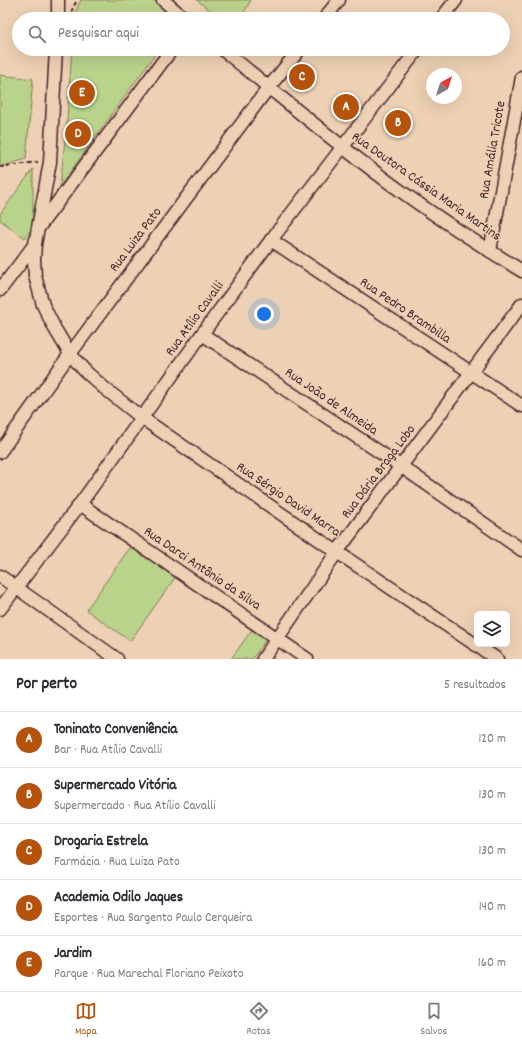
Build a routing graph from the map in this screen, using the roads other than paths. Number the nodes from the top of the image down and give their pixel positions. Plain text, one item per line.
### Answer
1 (58, 0) edge
2 (66, 0) edge
3 (163, 0) edge
4 (339, 0) edge
5 (456, 0) edge
6 (58, 12) edge
7 (60, 12) edge
8 (177, 12) edge
9 (330, 12) edge
10 (447, 12) edge
11 (56, 56) edge
12 (167, 56) edge
13 (231, 56) edge
14 (294, 56) edge
15 (413, 56) edge
16 (522, 77) edge
17 (269, 87) junction
18 (343, 147) junction
19 (37, 229) junction
20 (271, 240) junction
21 (35, 244) junction
22 (490, 251) junction
23 (522, 271) edge
24 (0, 290) edge
25 (522, 304) edge
26 (202, 334) junction
27 (70, 354) junction
28 (472, 373) junction
29 (522, 406) edge
30 (142, 418) junction
31 (0, 452) edge
32 (402, 467) junction
33 (80, 504) junction
34 (522, 550) edge
35 (337, 552) junction
36 (0, 576) edge
37 (16, 588) junction
38 (0, 610) edge
39 (278, 639) junction
40 (117, 659) edge
41 (263, 659) edge
42 (307, 659) edge
43 (497, 659) edge

1 - 6 street
2 - 7 street
3 - 8 street
4 - 9 street
5 - 10 street
11 - 19 street, Rua Sérgio David Marra
12 - 19 street
13 - 17 street, Rua Doutora Cássia Maria Martins
14 - 17 street, Rua Luiza Pato
15 - 18 street, Rua Atílio Cavalli
16 - 22 street, Rua Amália Tricote
17 - 18 street, Rua Doutora Cássia Maria Martins
17 - 27 street, Rua Luiza Pato
18 - 20 street, Rua Atílio Cavalli
18 - 22 street, Rua Doutora Cássia Maria Martins
19 - 21 street, Rua Sérgio David Marra
20 - 26 street, Rua Atílio Cavalli
20 - 28 street, Rua Pedro Brambilla
21 - 24 street
21 - 27 street, Rua Sérgio David Marra
22 - 23 street, Rua Doutora Cássia Maria Martins
25 - 28 street, Rua Dária Braga Lobo
26 - 30 street, Rua Atílio Cavalli
26 - 32 street, Rua João de Almeida
27 - 30 street, Rua Sérgio David Marra
27 - 31 street, Rua Luiza Pato
28 - 29 street, Rua Pedro Brambilla
28 - 32 street, Rua Dária Braga Lobo
30 - 33 street, Rua Atílio Cavalli
30 - 35 street, Rua Sérgio David Marra
32 - 34 street, Rua João de Almeida
32 - 35 street, Rua Dária Braga Lobo
33 - 37 street, Rua Atílio Cavalli
33 - 39 street, Rua Darci Antônio da Silva
35 - 39 street, Rua Dária Braga Lobo
35 - 43 street, Rua Sérgio David Marra
36 - 37 street
37 - 38 street, Rua Atílio Cavalli
37 - 40 street
39 - 41 street, Rua Dária Braga Lobo
39 - 42 street, Rua Darci Antônio da Silva

